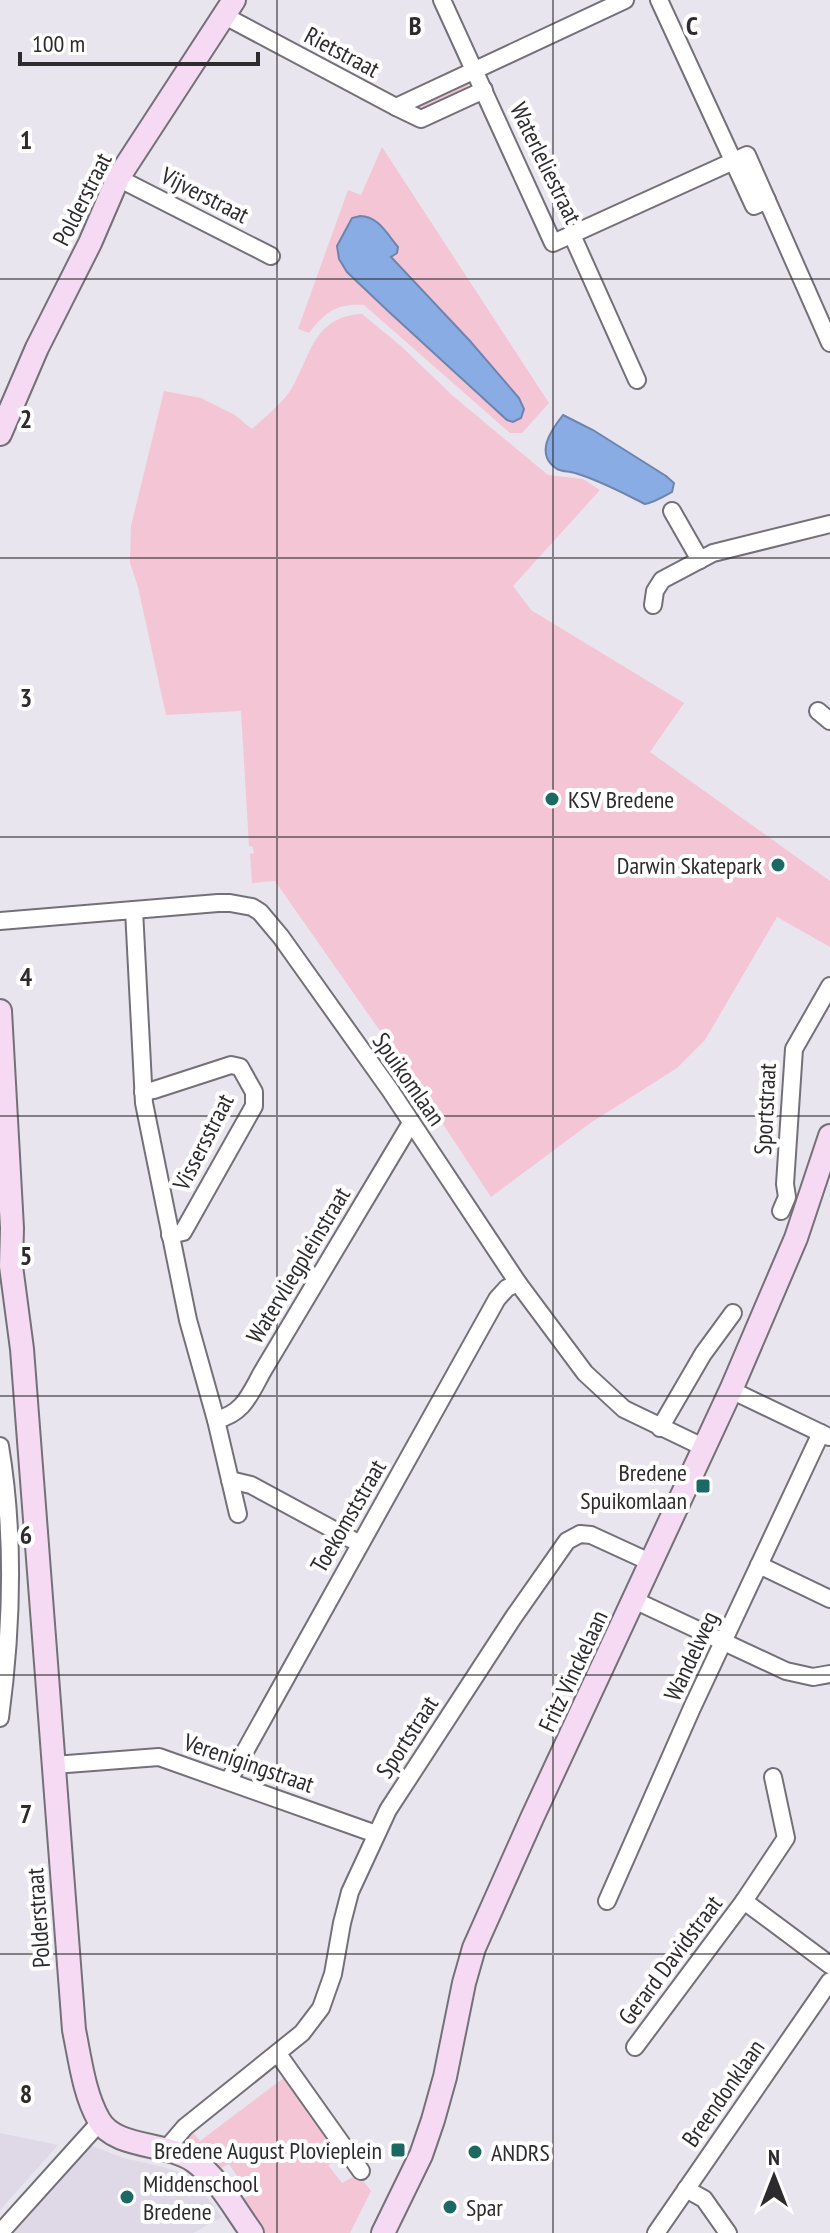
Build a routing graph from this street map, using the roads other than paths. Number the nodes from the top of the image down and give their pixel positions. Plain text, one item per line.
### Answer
1 (442, 0) edge
2 (625, 0) edge
3 (659, 0) edge
4 (228, 8) edge
5 (475, 69) junction
6 (484, 90) junction
7 (396, 107) junction
8 (733, 160) junction
9 (118, 178) junction
10 (572, 235) junction
11 (271, 256) dead end
12 (830, 343) edge
13 (637, 380) dead end
14 (0, 434) edge
15 (672, 511) dead end
16 (830, 524) edge
17 (700, 560) junction
18 (653, 605) dead end
19 (134, 910) junction
20 (0, 921) edge
21 (830, 986) edge
22 (0, 1011) edge
23 (143, 1092) junction
24 (411, 1123) junction
25 (830, 1136) edge
26 (808, 1205) junction
27 (170, 1235) junction
28 (518, 1283) junction
29 (733, 1313) dead end
30 (731, 1390) junction
31 (216, 1420) junction
32 (660, 1428) junction
33 (826, 1435) edge
34 (0, 1446) edge
35 (705, 1448) junction
36 (230, 1480) junction
37 (238, 1514) dead end
38 (360, 1544) junction
39 (652, 1563) junction
40 (759, 1565) junction
41 (830, 1599) edge
42 (634, 1600) junction
43 (724, 1642) junction
44 (830, 1674) edge
45 (0, 1718) edge
46 (54, 1765) junction
47 (773, 1777) dead end
48 (229, 1780) junction
49 (376, 1834) junction
50 (607, 1901) dead end
51 (744, 1901) junction
52 (830, 1965) edge
53 (830, 1981) edge
54 (635, 2047) dead end
55 (278, 2054) junction
56 (100, 2122) junction
57 (167, 2148) junction
58 (361, 2171) dead end
59 (686, 2189) junction
60 (0, 2233) edge
61 (252, 2233) edge
62 (383, 2233) edge
63 (656, 2233) edge
64 (728, 2233) edge

1 - 5 street
2 - 5 street, Rietstraat
3 - 8 street
4 - 7 street, Rietstraat
4 - 9 street, Polderstraat
5 - 6 street
5 - 7 street, Rietstraat
6 - 7 street, Rietstraat
6 - 10 street, Waterleliestraat
8 - 10 street, Waterleliestraat
8 - 12 street
9 - 11 street, Vijverstraat
9 - 14 street, Polderstraat
10 - 13 street, Waterleliestraat
15 - 17 street
16 - 17 street
17 - 18 street
19 - 20 street, Spuikomlaan
19 - 23 street, Vissersstraat
19 - 24 street, Spuikomlaan
21 - 26 street, Sportstraat
22 - 46 street, Polderstraat
23 - 27 street, Vissersstraat
23 - 27 street, Vissersstraat
24 - 28 street, Spuikomlaan
24 - 31 street, Watervliegpleinstraat
25 - 26 street, Fritz Vinckelaan
26 - 30 street, Fritz Vinckelaan
27 - 31 street, Vissersstraat
28 - 32 street, Spuikomlaan
28 - 38 street, Toekomststraat
29 - 32 street
30 - 33 street
30 - 35 street, Fritz Vinckelaan
31 - 36 street, Vissersstraat
32 - 35 street, Spuikomlaan
33 - 40 street, Wandelweg
34 - 45 street
35 - 39 street, Fritz Vinckelaan
36 - 37 street, Vissersstraat
36 - 38 street
38 - 48 street, Toekomststraat
39 - 42 street, Fritz Vinckelaan
39 - 49 street, Sportstraat
40 - 41 street
40 - 43 street, Wandelweg
42 - 43 street
42 - 62 street, Fritz Vinckelaan
43 - 44 street
43 - 50 street, Wandelweg
46 - 48 street, Verenigingstraat
46 - 56 street, Polderstraat
47 - 51 street, Gerard Davidstraat
48 - 49 street, Verenigingstraat
49 - 55 street, Sportstraat
51 - 52 street, Gerard Davidstraat
51 - 54 street, Gerard Davidstraat
53 - 59 street, Breendonklaan
55 - 57 street, Sportstraat
55 - 58 street
56 - 57 street
56 - 60 street
57 - 61 street
59 - 63 street, Breendonklaan
59 - 64 street

